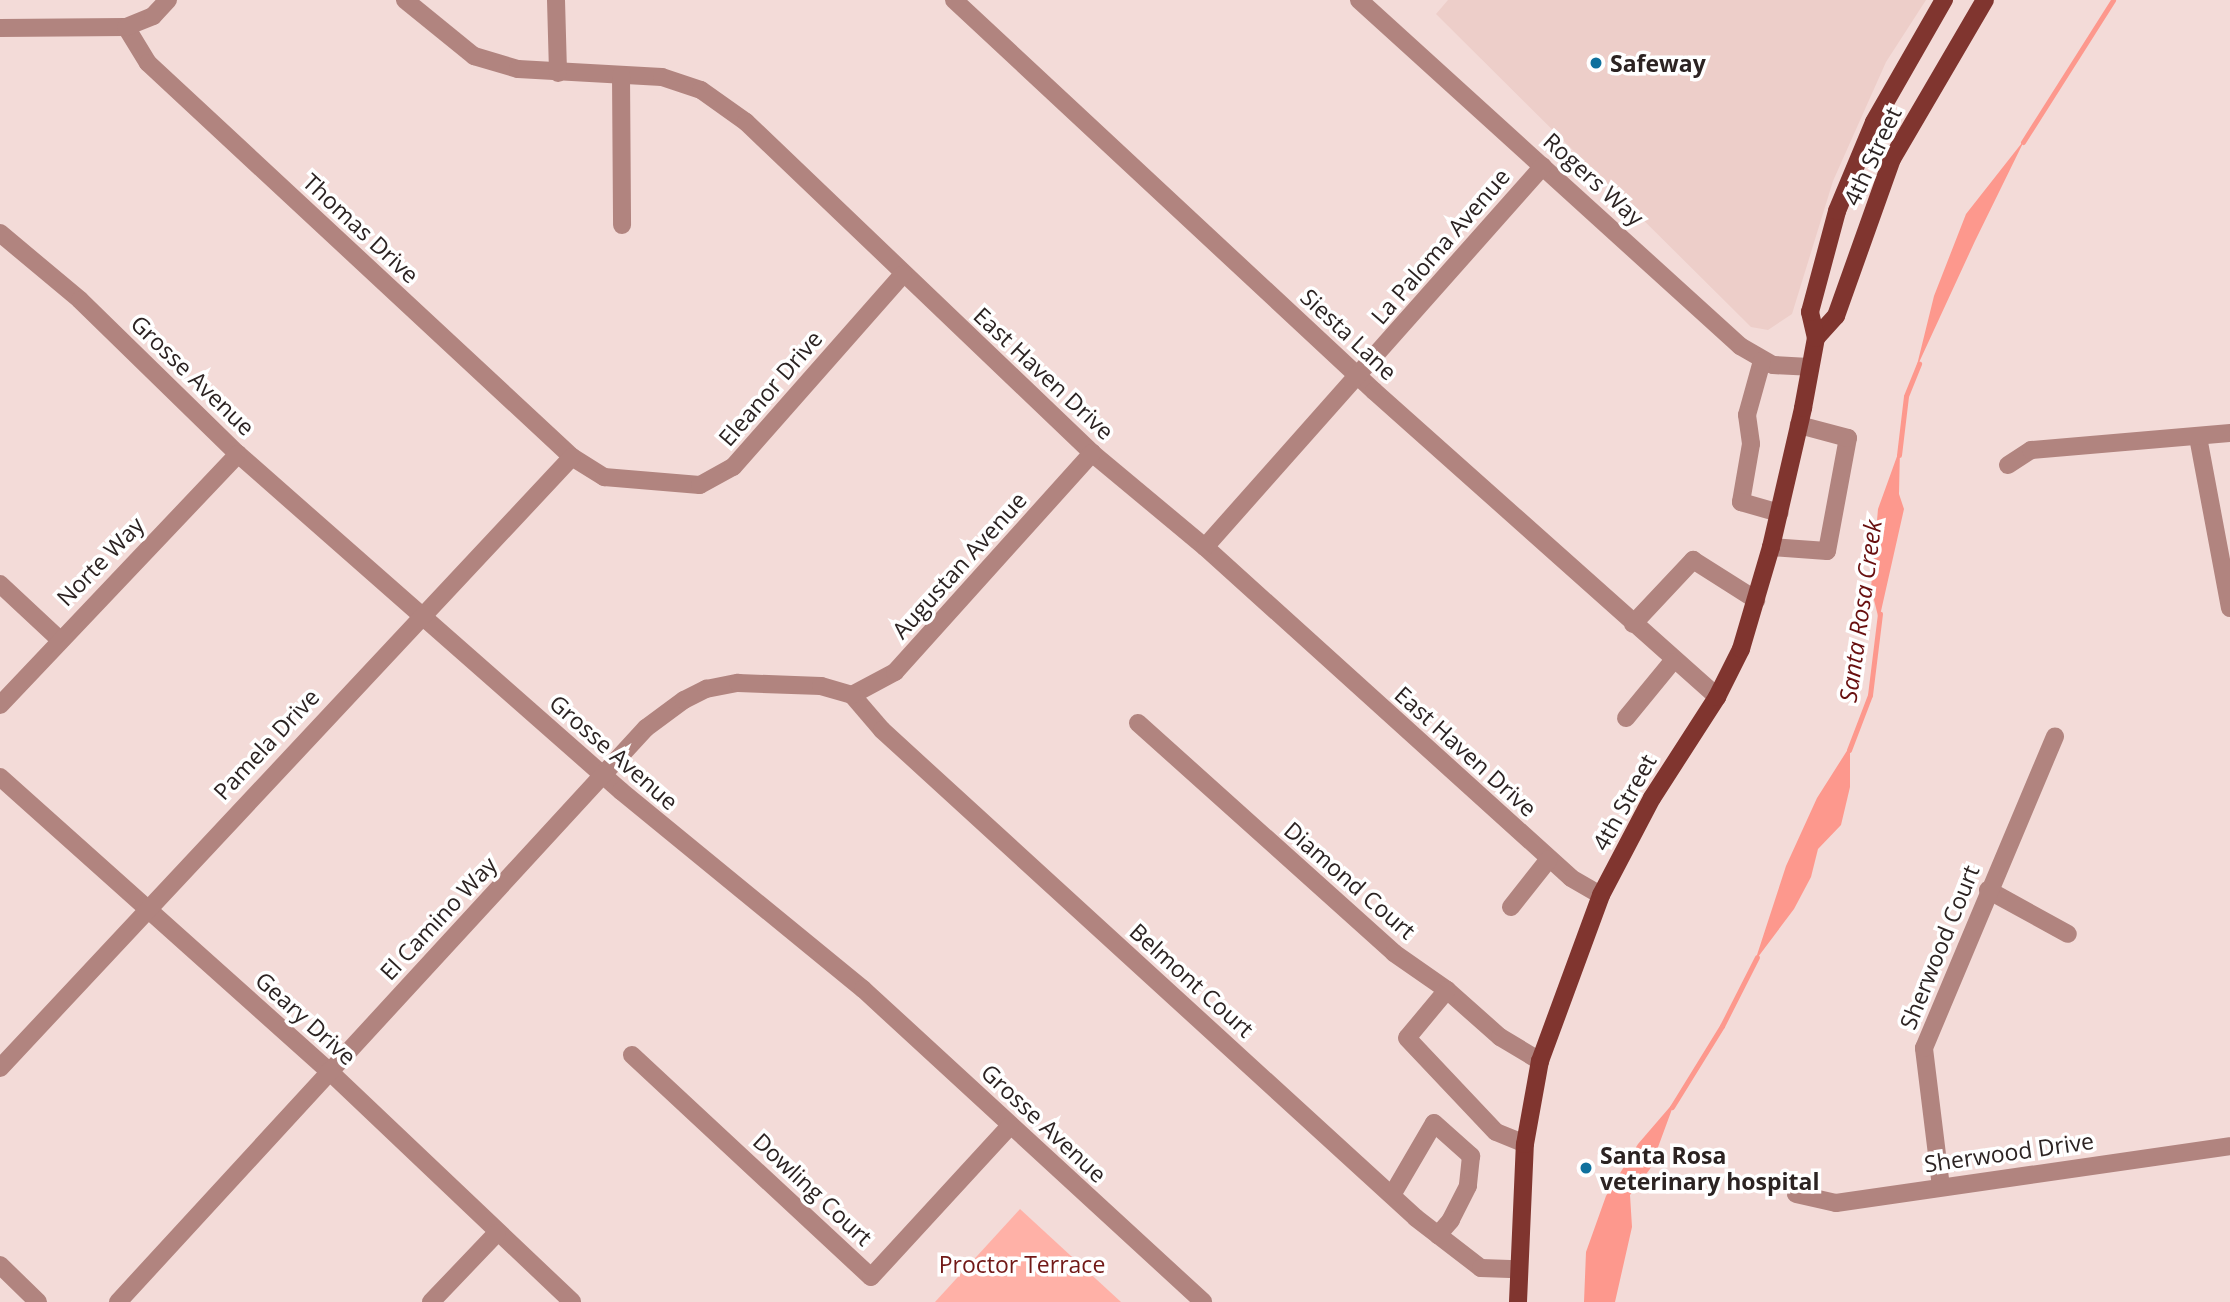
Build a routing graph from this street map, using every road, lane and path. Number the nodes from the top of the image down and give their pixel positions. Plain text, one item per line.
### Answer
1 (168, 0) edge
2 (405, 0) edge
3 (556, 0) edge
4 (954, 0) edge
5 (1359, 0) edge
6 (1944, 0) edge
7 (1985, 0) edge
8 (126, 27) junction
9 (0, 28) edge
10 (558, 73) junction
11 (621, 75) junction
12 (1543, 166) junction
13 (622, 225) dead end
14 (0, 233) edge
15 (903, 274) junction
16 (1816, 338) junction
17 (1762, 361) junction
18 (1809, 367) junction
19 (1358, 376) junction
20 (1799, 425) junction
21 (2230, 433) edge
22 (2198, 437) junction
23 (1091, 453) junction
24 (238, 454) junction
25 (572, 457) junction
26 (2008, 465) dead end
27 (1779, 513) junction
28 (1205, 547) junction
29 (1771, 547) junction
30 (0, 584) edge
31 (1756, 600) junction
32 (2230, 608) edge
33 (421, 615) junction
34 (1633, 624) junction
35 (59, 639) junction
36 (1672, 662) junction
37 (852, 695) junction
38 (1717, 697) junction
39 (0, 705) edge
40 (1626, 718) dead end
41 (1138, 723) dead end
42 (2055, 736) dead end
43 (603, 775) junction
44 (0, 777) edge
45 (1549, 859) junction
46 (1988, 890) junction
47 (1601, 895) junction
48 (147, 907) junction
49 (1511, 907) dead end
50 (2068, 934) dead end
51 (1447, 990) junction
52 (632, 1055) dead end
53 (1540, 1061) junction
54 (0, 1068) edge
55 (329, 1071) junction
56 (1010, 1126) junction
57 (1525, 1144) junction
58 (2230, 1146) edge
59 (1941, 1187) junction
60 (1796, 1194) dead end
61 (1392, 1195) junction
62 (497, 1233) junction
63 (1438, 1235) junction
64 (0, 1265) edge
65 (1517, 1269) junction
66 (38, 1302) edge
67 (118, 1302) edge
68 (431, 1302) edge
69 (572, 1302) edge
70 (1203, 1302) edge
71 (1518, 1302) edge

1 - 8 street
2 - 10 street, East Haven Drive
3 - 10 street
4 - 19 street, Siesta Lane
5 - 12 street, Rogers Way
6 - 16 main road, 4th Street
7 - 16 main road, 4th Street
8 - 9 street
8 - 25 street, Thomas Drive
10 - 11 street, East Haven Drive
11 - 13 street
11 - 15 street, East Haven Drive
12 - 17 street, Rogers Way
12 - 19 street, La Paloma Avenue
14 - 24 street, Grosse Avenue
15 - 23 street, East Haven Drive
15 - 25 street, Eleanor Drive
16 - 18 main road, 4th Street
17 - 18 street
17 - 27 street
18 - 20 main road, 4th Street
19 - 28 street, La Paloma Avenue
19 - 34 street, Siesta Lane
20 - 27 main road, 4th Street
20 - 29 street
21 - 22 street
22 - 26 street
22 - 32 street
23 - 28 street, East Haven Drive
23 - 37 street, Augustan Avenue
24 - 33 street, Grosse Avenue
24 - 35 street, Norte Way
25 - 33 street, Pamela Drive
27 - 29 main road, 4th Street
28 - 45 street, East Haven Drive
29 - 31 main road, 4th Street
30 - 35 street
31 - 34 street
31 - 38 main road, 4th Street
33 - 43 street, Grosse Avenue
33 - 48 street, Pamela Drive
34 - 36 street, Siesta Lane
35 - 39 street, Norte Way
36 - 38 street, Siesta Lane
36 - 40 street
37 - 43 street, El Camino Way
37 - 61 street, Belmont Court
38 - 47 main road, 4th Street
41 - 51 street, Diamond Court
42 - 46 street, Sherwood Court
43 - 55 street, El Camino Way
43 - 56 street, Grosse Avenue
44 - 48 street, Geary Drive
45 - 47 street, East Haven Drive
45 - 49 street
46 - 50 street
46 - 59 street, Sherwood Court
47 - 53 main road, 4th Street
48 - 54 street, Pamela Drive
48 - 55 street, Geary Drive
51 - 53 street, Diamond Court
51 - 57 street
52 - 56 street, Dowling Court
53 - 57 main road, 4th Street
55 - 62 street, Geary Drive
55 - 67 street, El Camino Way
56 - 70 street, Grosse Avenue
57 - 65 main road, 4th Street
58 - 59 street, Sherwood Drive
59 - 60 street, Sherwood Drive
61 - 63 street, Belmont Court
61 - 63 street
62 - 68 street
62 - 69 street, Geary Drive
63 - 65 street, Belmont Court
64 - 66 street
65 - 71 main road, 4th Street

